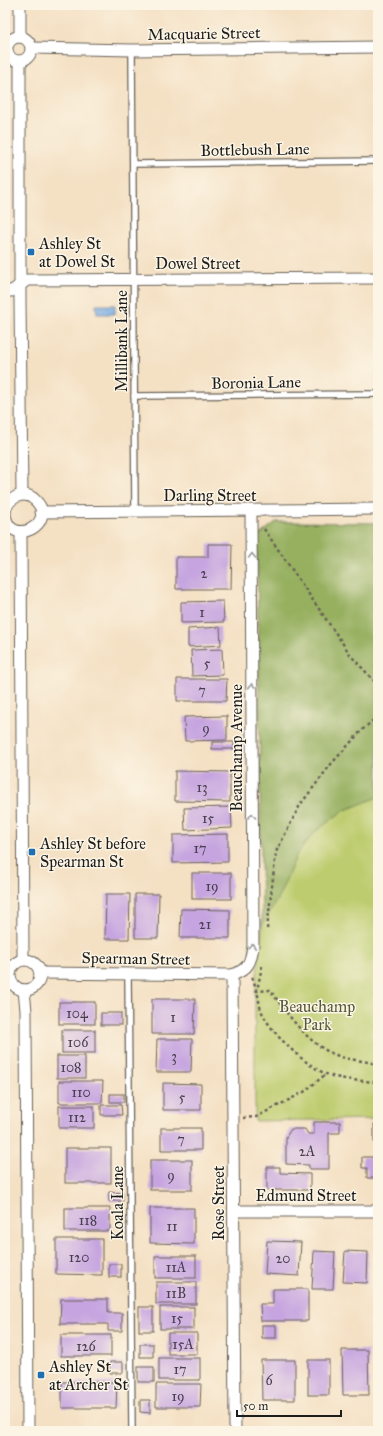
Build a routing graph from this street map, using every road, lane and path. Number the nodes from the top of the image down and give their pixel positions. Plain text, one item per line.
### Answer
1 (20, 5) edge
2 (20, 37) junction
3 (378, 47) edge
4 (31, 48) junction
5 (6, 50) edge
6 (132, 50) junction
7 (20, 61) junction
8 (378, 161) edge
9 (133, 164) junction
10 (378, 278) edge
11 (134, 279) junction
12 (20, 286) junction
13 (5, 291) edge
14 (378, 394) edge
15 (134, 396) junction
16 (22, 495) junction
17 (378, 509) edge
18 (251, 510) junction
19 (135, 511) junction
20 (41, 512) junction
21 (5, 513) edge
22 (21, 532) junction
23 (378, 685) edge
24 (378, 716) edge
25 (266, 936) dead end
26 (23, 959) junction
27 (262, 964) dead end
28 (247, 965) junction
29 (40, 973) junction
30 (128, 974) junction
31 (7, 975) edge
32 (232, 975) junction
33 (24, 990) junction
34 (257, 991) junction
35 (378, 1062) edge
36 (326, 1074) junction
37 (378, 1082) edge
38 (233, 1118) junction
39 (234, 1211) junction
40 (378, 1211) edge
41 (28, 1431) edge
42 (132, 1431) edge
43 (235, 1431) edge

1 - 2 street
2 - 4 street
2 - 5 street
3 - 6 street, Macquarie Street
4 - 6 street, Macquarie Street
4 - 7 street
5 - 7 street
6 - 9 lane, Millibank Lane
7 - 12 street
8 - 9 lane, Bottlebush Lane
9 - 11 lane, Millibank Lane
10 - 11 street, Dowel Street
11 - 12 street, Dowel Street
11 - 15 lane, Millibank Lane
12 - 13 street, Dowel Street
12 - 16 street
14 - 15 lane, Boronia Lane
15 - 19 lane, Millibank Lane
16 - 20 street
16 - 21 street
17 - 18 street, Darling Street
18 - 19 street, Darling Street
18 - 23 path
28 -> 18 street, Beauchamp Avenue
19 - 20 street, Darling Street
20 - 22 street
21 - 22 street
22 - 26 street
24 - 25 path
26 - 29 street
26 - 31 street
27 - 34 path
28 - 32 street
28 - 34 path
29 - 30 street, Spearman Street
29 - 33 street
30 - 32 street, Spearman Street
30 - 42 lane, Koala Lane
31 - 33 street
32 - 38 street, Rose Street
33 - 41 street
34 - 35 path
34 - 36 path
36 - 37 path
36 - 38 path
38 - 39 street, Rose Street
39 - 40 street, Edmund Street
39 - 43 street, Rose Street

